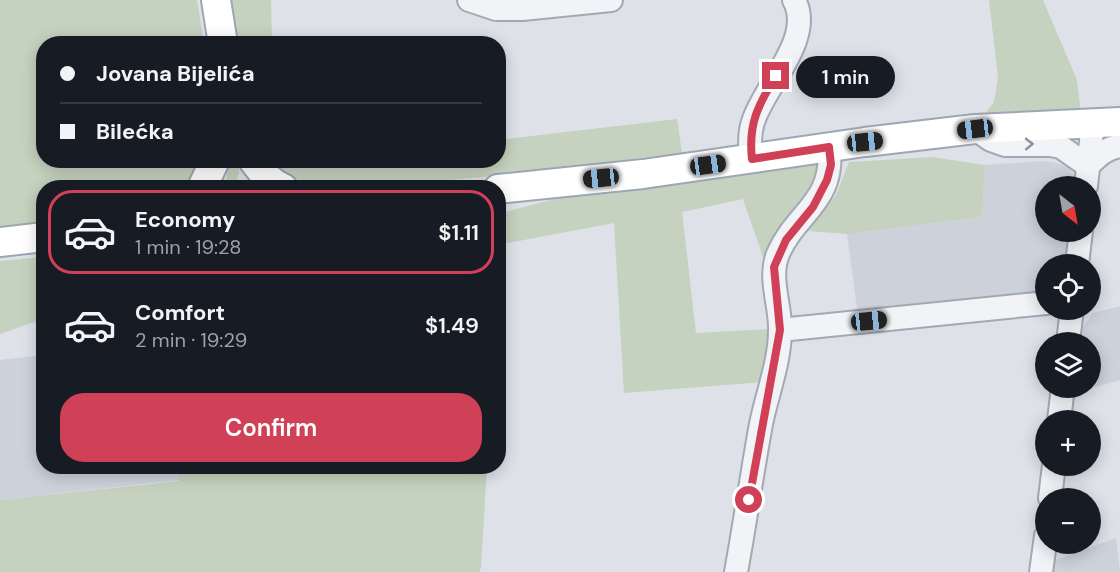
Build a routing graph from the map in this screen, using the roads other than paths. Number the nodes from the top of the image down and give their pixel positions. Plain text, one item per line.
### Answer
1 (216, 0) edge
2 (469, 0) edge
3 (611, 0) edge
4 (794, 0) edge
5 (522, 4) edge
6 (222, 36) edge
7 (1107, 123) edge
8 (975, 129) junction
9 (1120, 146) edge
10 (829, 147) junction
11 (752, 159) junction
12 (259, 168) edge
13 (1087, 176) edge
14 (270, 180) edge
15 (506, 188) edge
16 (36, 238) edge
17 (0, 242) edge
18 (1035, 304) edge
19 (780, 330) junction
20 (1044, 554) edge
21 (736, 572) edge
22 (1041, 572) edge

1 - 6 main road
2 - 5 street
3 - 5 street
4 - 11 street
7 - 8 main road
7 - 13 street
8 - 10 main road
8 -> 13 street
9 - 13 street
10 - 11 main road
10 - 19 street
11 - 15 main road
12 - 14 main road
16 - 17 main road
18 - 19 street
19 - 21 street
20 - 22 street

